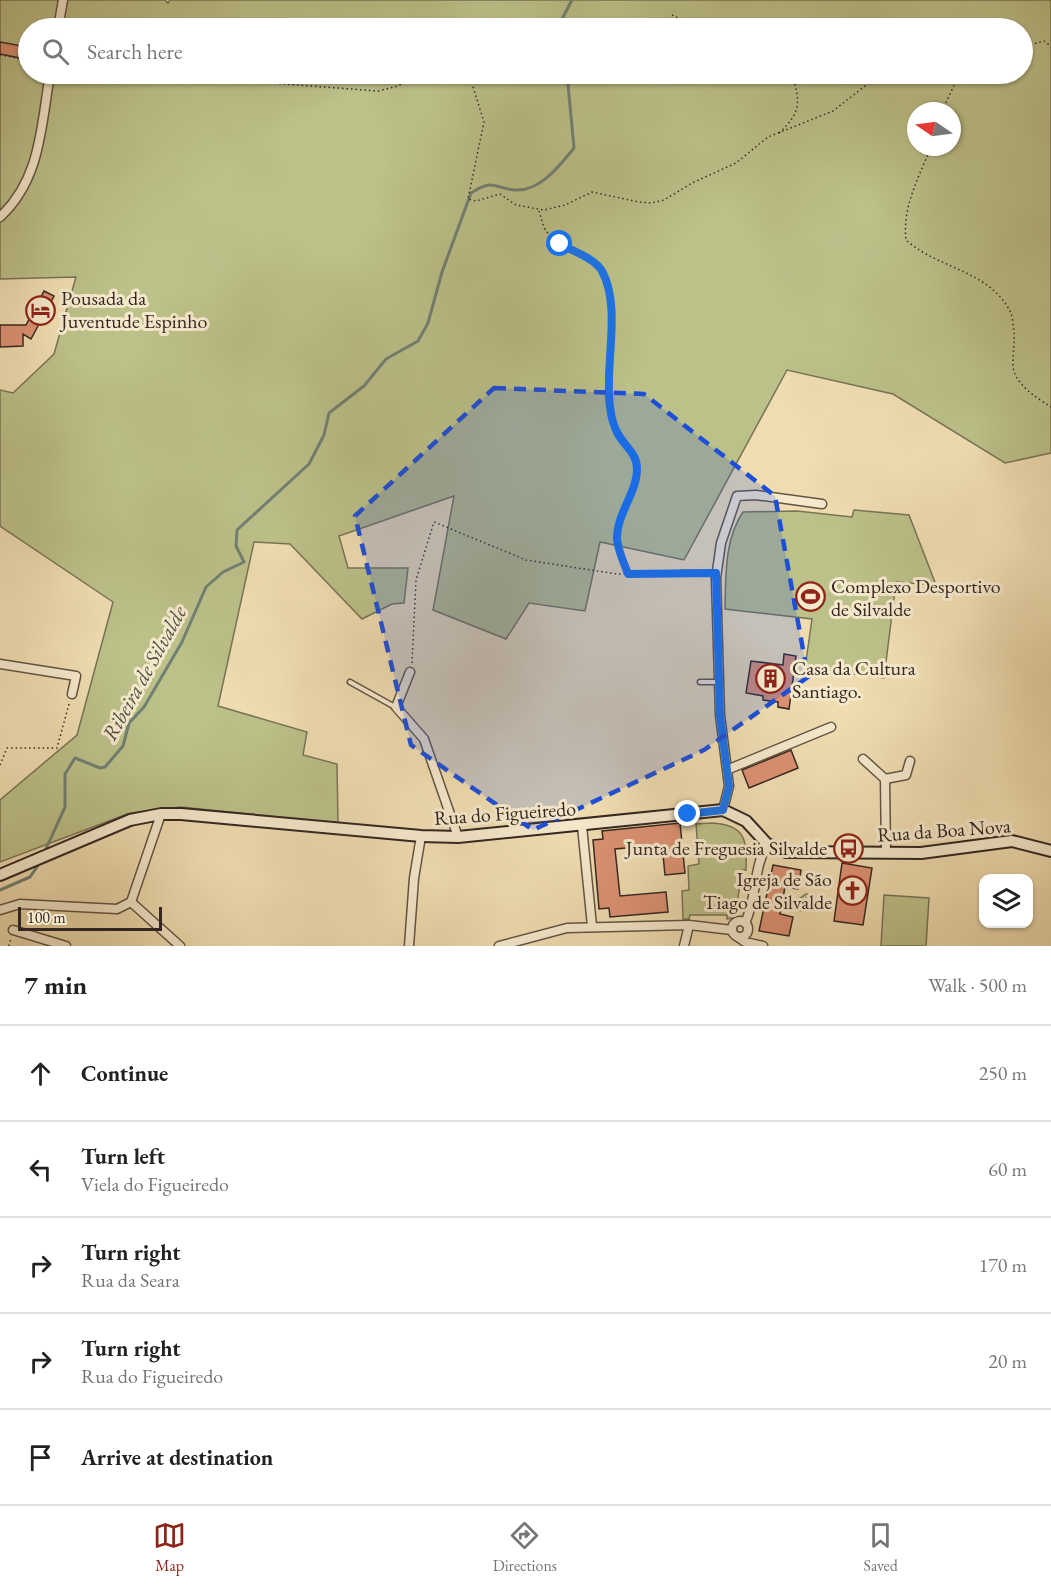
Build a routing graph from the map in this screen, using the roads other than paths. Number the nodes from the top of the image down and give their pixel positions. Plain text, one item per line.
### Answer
1 (63, 0) edge
2 (60, 18) edge
3 (48, 84) edge
4 (0, 217) edge
5 (822, 504) dead end
6 (681, 573) road end
7 (716, 573) junction
8 (0, 664) edge
9 (410, 672) road end
10 (350, 682) dead end
11 (700, 682) dead end
12 (720, 682) junction
13 (72, 694) road end
14 (396, 707) junction
15 (831, 727) dead end
16 (863, 759) dead end
17 (910, 761) dead end
18 (729, 769) junction
19 (885, 779) junction
20 (723, 810) junction
21 (161, 814) junction
22 (582, 826) junction
23 (421, 836) junction
24 (458, 837) junction
25 (767, 844) junction
26 (1051, 851) edge
27 (886, 853) junction
28 (0, 875) edge
29 (130, 902) junction
30 (0, 910) edge
31 (689, 925) junction
32 (592, 926) junction
33 (746, 927) junction
34 (13, 930) dead end
35 (735, 934) junction
36 (66, 946) edge
37 (180, 946) edge
38 (409, 946) edge
39 (499, 946) edge
40 (684, 946) edge
41 (763, 946) edge

1 - 2 street
3 - 4 street
5 - 7 street
6 - 7 lane
7 - 12 street
8 - 13 street
9 - 14 street
10 - 14 lane
11 - 12 lane
12 - 18 street
14 - 24 street
15 - 18 street
16 - 19 street
17 - 19 street
18 - 20 street
19 - 27 street
20 - 22 main road, Rua do Figueiredo
20 - 25 main road
21 - 23 main road, Rua do Figueiredo
21 - 28 main road, Rua do Figueiredo
21 - 29 street
22 - 24 main road, Rua do Figueiredo
22 - 32 street
23 - 24 main road, Rua do Figueiredo
23 - 38 street
25 - 27 main road, Rua da Boa Nova
25 - 33 street
26 - 27 main road, Rua da Boa Nova
29 - 30 street
29 - 37 street
31 - 32 street
31 - 35 street
31 - 40 street
32 - 39 street
33 - 35 street
33 - 35 street
33 - 41 street
34 - 36 street
35 - 41 street

